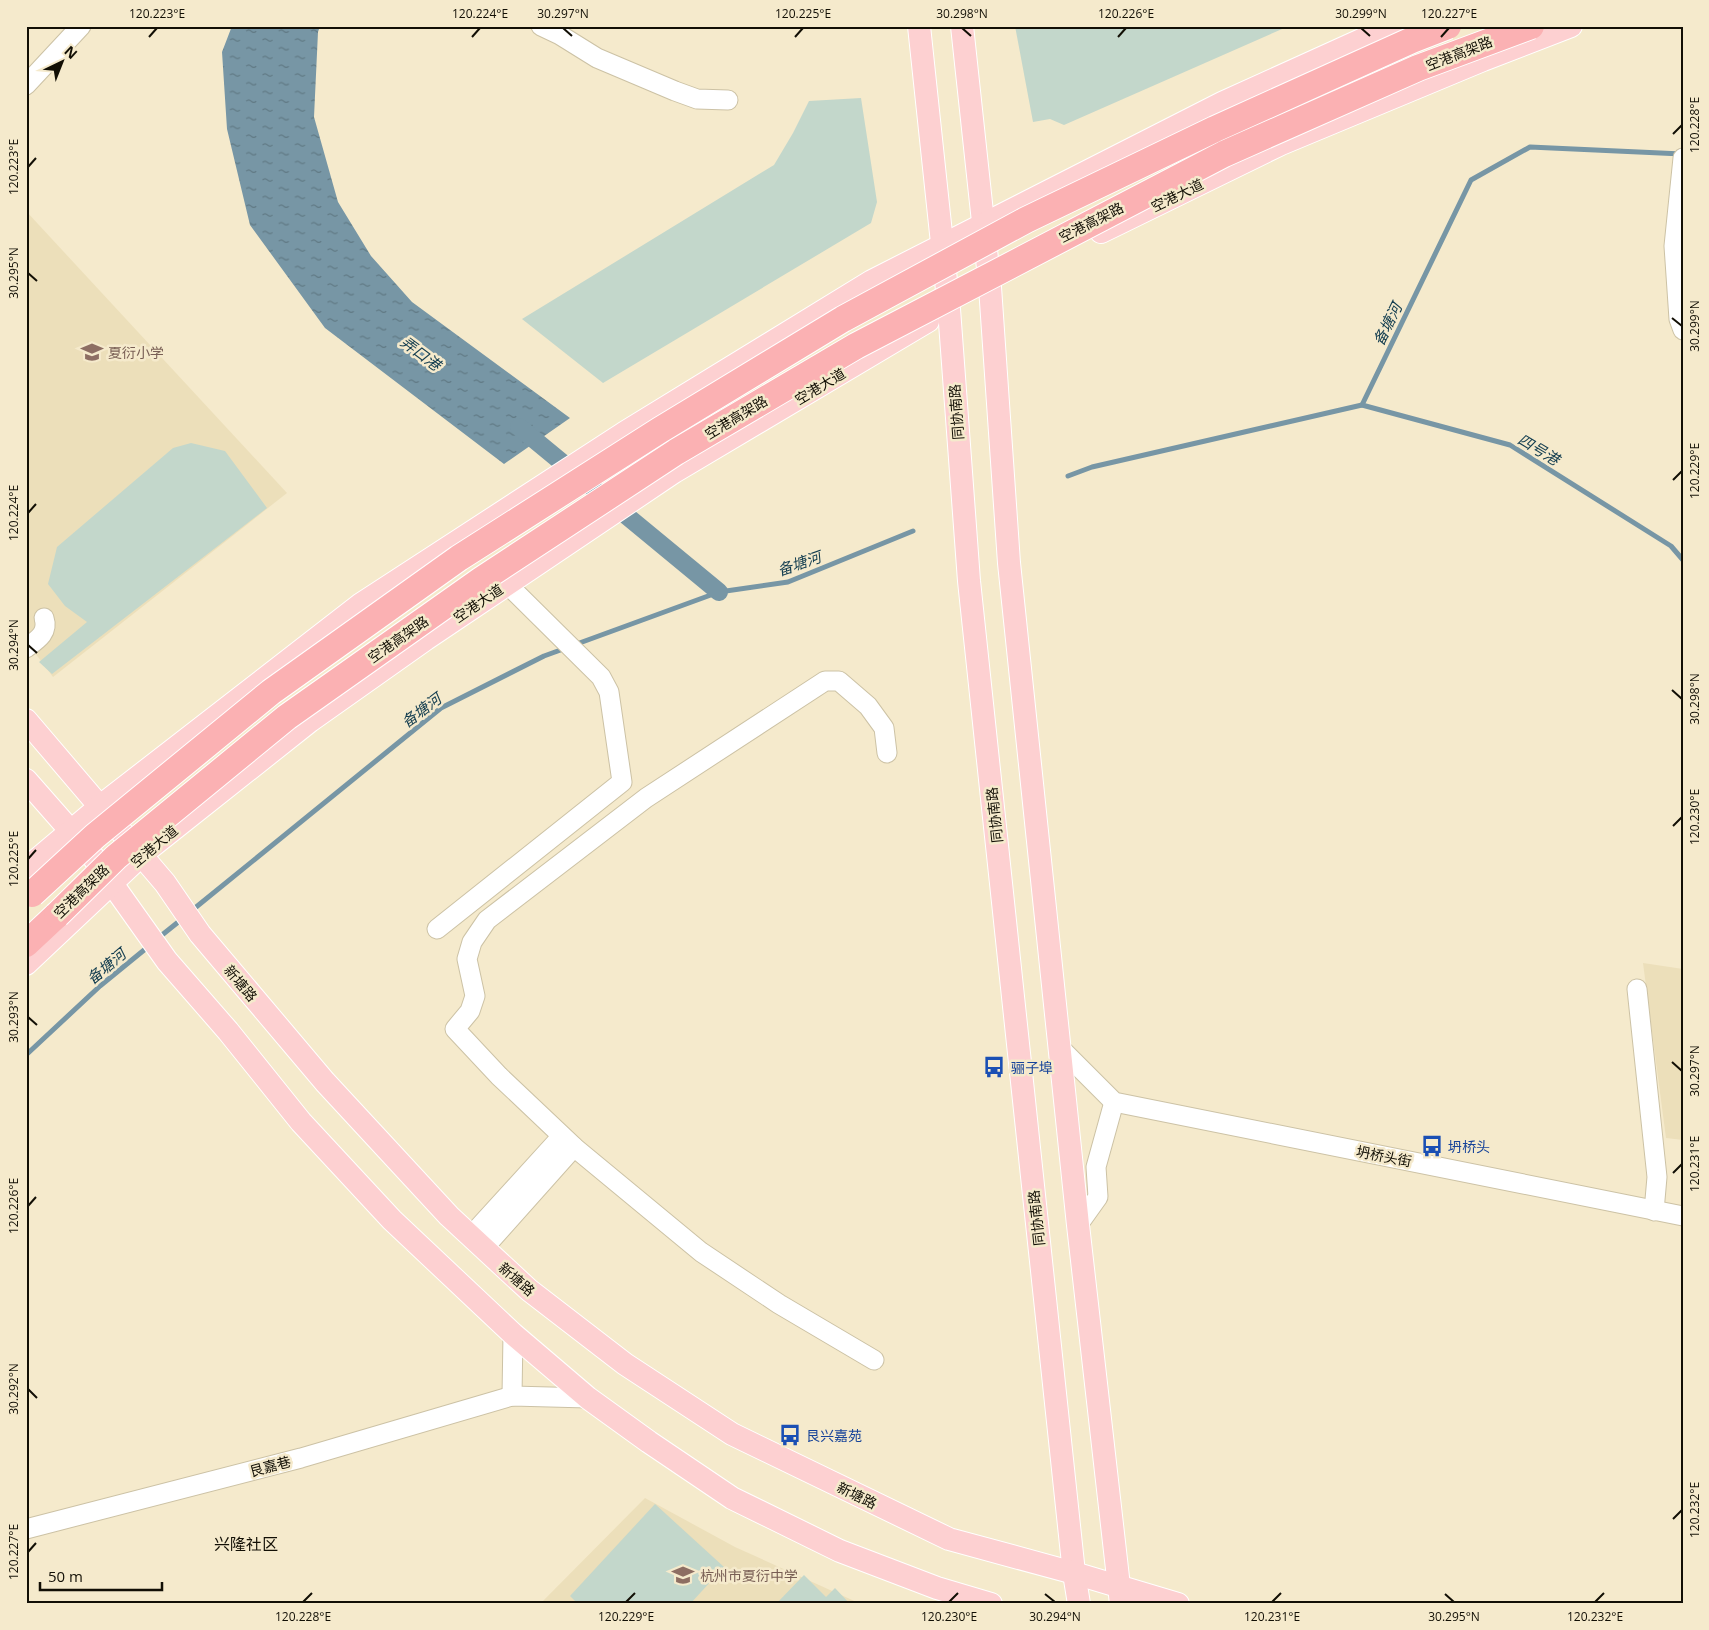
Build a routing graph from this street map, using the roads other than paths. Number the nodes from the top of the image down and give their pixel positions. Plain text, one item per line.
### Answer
1 (81, 26) edge
2 (541, 26) edge
3 (918, 26) edge
4 (962, 26) edge
5 (1392, 26) edge
6 (1448, 26) edge
7 (1531, 26) edge
8 (1571, 26) edge
9 (26, 85) edge
10 (728, 100) dead end
11 (1683, 158) edge
12 (984, 224) junction
13 (941, 246) junction
14 (990, 287) junction
15 (948, 309) junction
16 (1683, 330) edge
17 (507, 584) junction
18 (44, 618) dead end
19 (28, 643) edge
20 (26, 720) edge
21 (887, 753) dead end
22 (26, 780) edge
23 (100, 806) junction
24 (72, 831) junction
25 (141, 855) junction
26 (26, 870) edge
27 (111, 882) junction
28 (26, 899) edge
29 (437, 929) dead end
30 (26, 944) edge
31 (26, 964) edge
32 (1637, 989) dead end
33 (1060, 1048) junction
34 (1114, 1102) junction
35 (568, 1141) junction
36 (1654, 1210) junction
37 (1683, 1216) edge
38 (1078, 1225) junction
39 (476, 1243) junction
40 (513, 1334) junction
41 (874, 1360) dead end
42 (512, 1396) junction
43 (588, 1398) junction
44 (26, 1529) edge
45 (1074, 1573) junction
46 (1120, 1595) edge
47 (991, 1604) edge
48 (1079, 1604) edge
49 (1178, 1604) edge

1 - 9 street
2 - 10 street
3 - 13 main road, 同协南路
4 - 12 main road
5 - 12 main road
6 - 28 highway, 空港高架路, bridge
7 - 30 highway, 空港高架路, bridge
8 - 14 main road, 空港大道
11 - 16 street
12 - 13 main road
12 - 14 main road
13 - 15 main road, 同协南路
13 - 23 main road
14 - 15 main road, 空港大道
14 - 33 main road
15 - 17 main road, 空港大道
15 - 45 main road, 同协南路
17 - 25 main road, 空港大道
17 - 29 street
18 - 19 street
20 - 23 main road, 新塘路
21 - 35 street
22 - 24 main road
23 - 24 main road
23 - 25 main road, 新塘路
24 - 26 main road
24 - 27 main road
25 - 27 main road, 空港大道
25 - 39 main road, 新塘路
27 - 31 main road, 空港大道
27 - 40 main road
32 - 36 street
33 - 34 street
33 - 38 main road
34 - 36 street, 坍桥头街
34 - 38 street
35 - 39 street
35 - 41 street
36 - 37 street, 坍桥头街
38 - 46 main road
39 - 45 main road, 新塘路
40 - 42 street
40 - 43 main road
42 - 43 street, 艮嘉巷
42 - 44 street, 艮嘉巷
43 - 47 main road
45 - 46 main road, 新塘路
45 - 48 main road, 同协南路
46 - 49 main road, 新塘路

